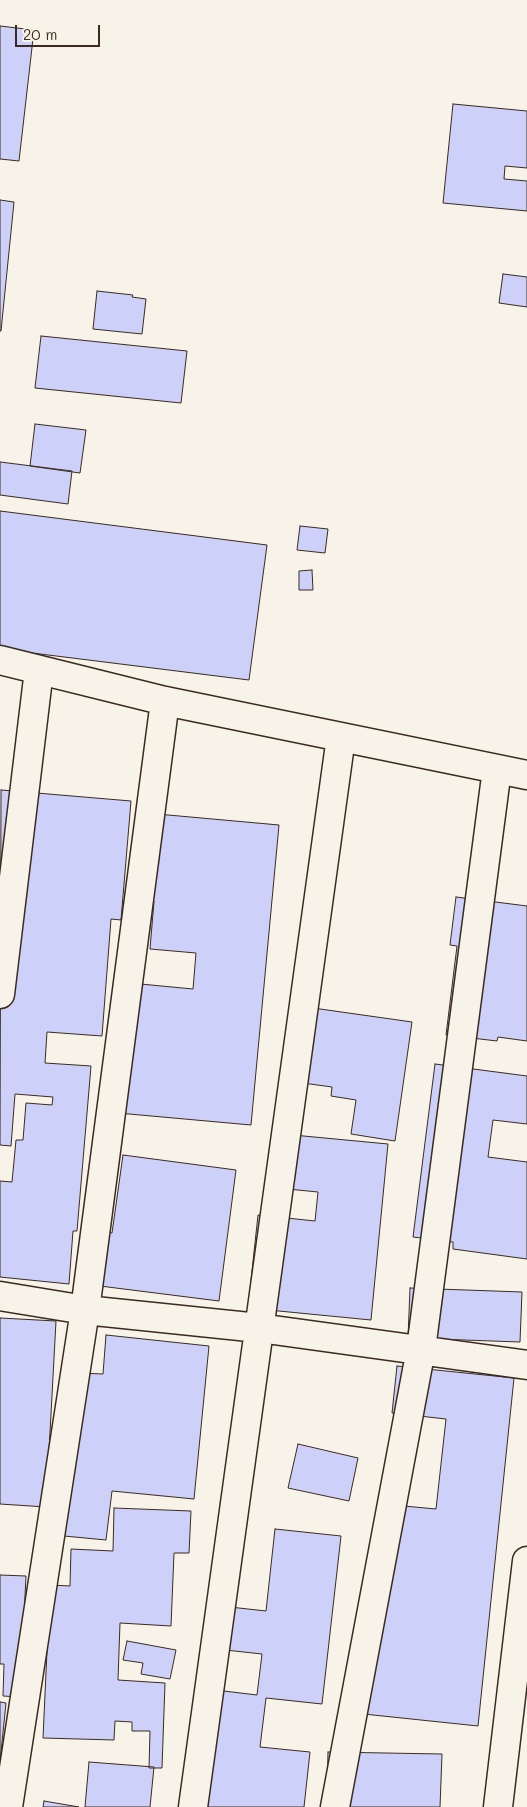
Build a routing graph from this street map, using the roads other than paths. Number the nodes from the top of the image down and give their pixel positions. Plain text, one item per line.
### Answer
1 (0, 660) edge
2 (39, 670) junction
3 (165, 701) junction
4 (341, 737) junction
5 (498, 769) junction
6 (527, 775) edge
7 (8, 852) edge
8 (0, 994) edge
9 (0, 1296) edge
10 (85, 1310) junction
11 (259, 1328) junction
12 (421, 1349) junction
13 (527, 1365) edge
14 (527, 1560) edge
15 (520, 1687) edge
16 (8, 1807) edge
17 (193, 1807) edge
18 (335, 1807) edge
19 (498, 1807) edge

1 - 2 street
2 - 3 street
2 - 7 street
3 - 4 street
3 - 10 street
4 - 5 street
4 - 11 street
5 - 6 street
5 - 12 street
7 - 8 street
9 - 10 street
10 - 11 street
10 - 16 street
11 - 12 street
11 - 17 street
12 - 13 street
12 - 18 street
14 - 15 street
15 - 19 street

